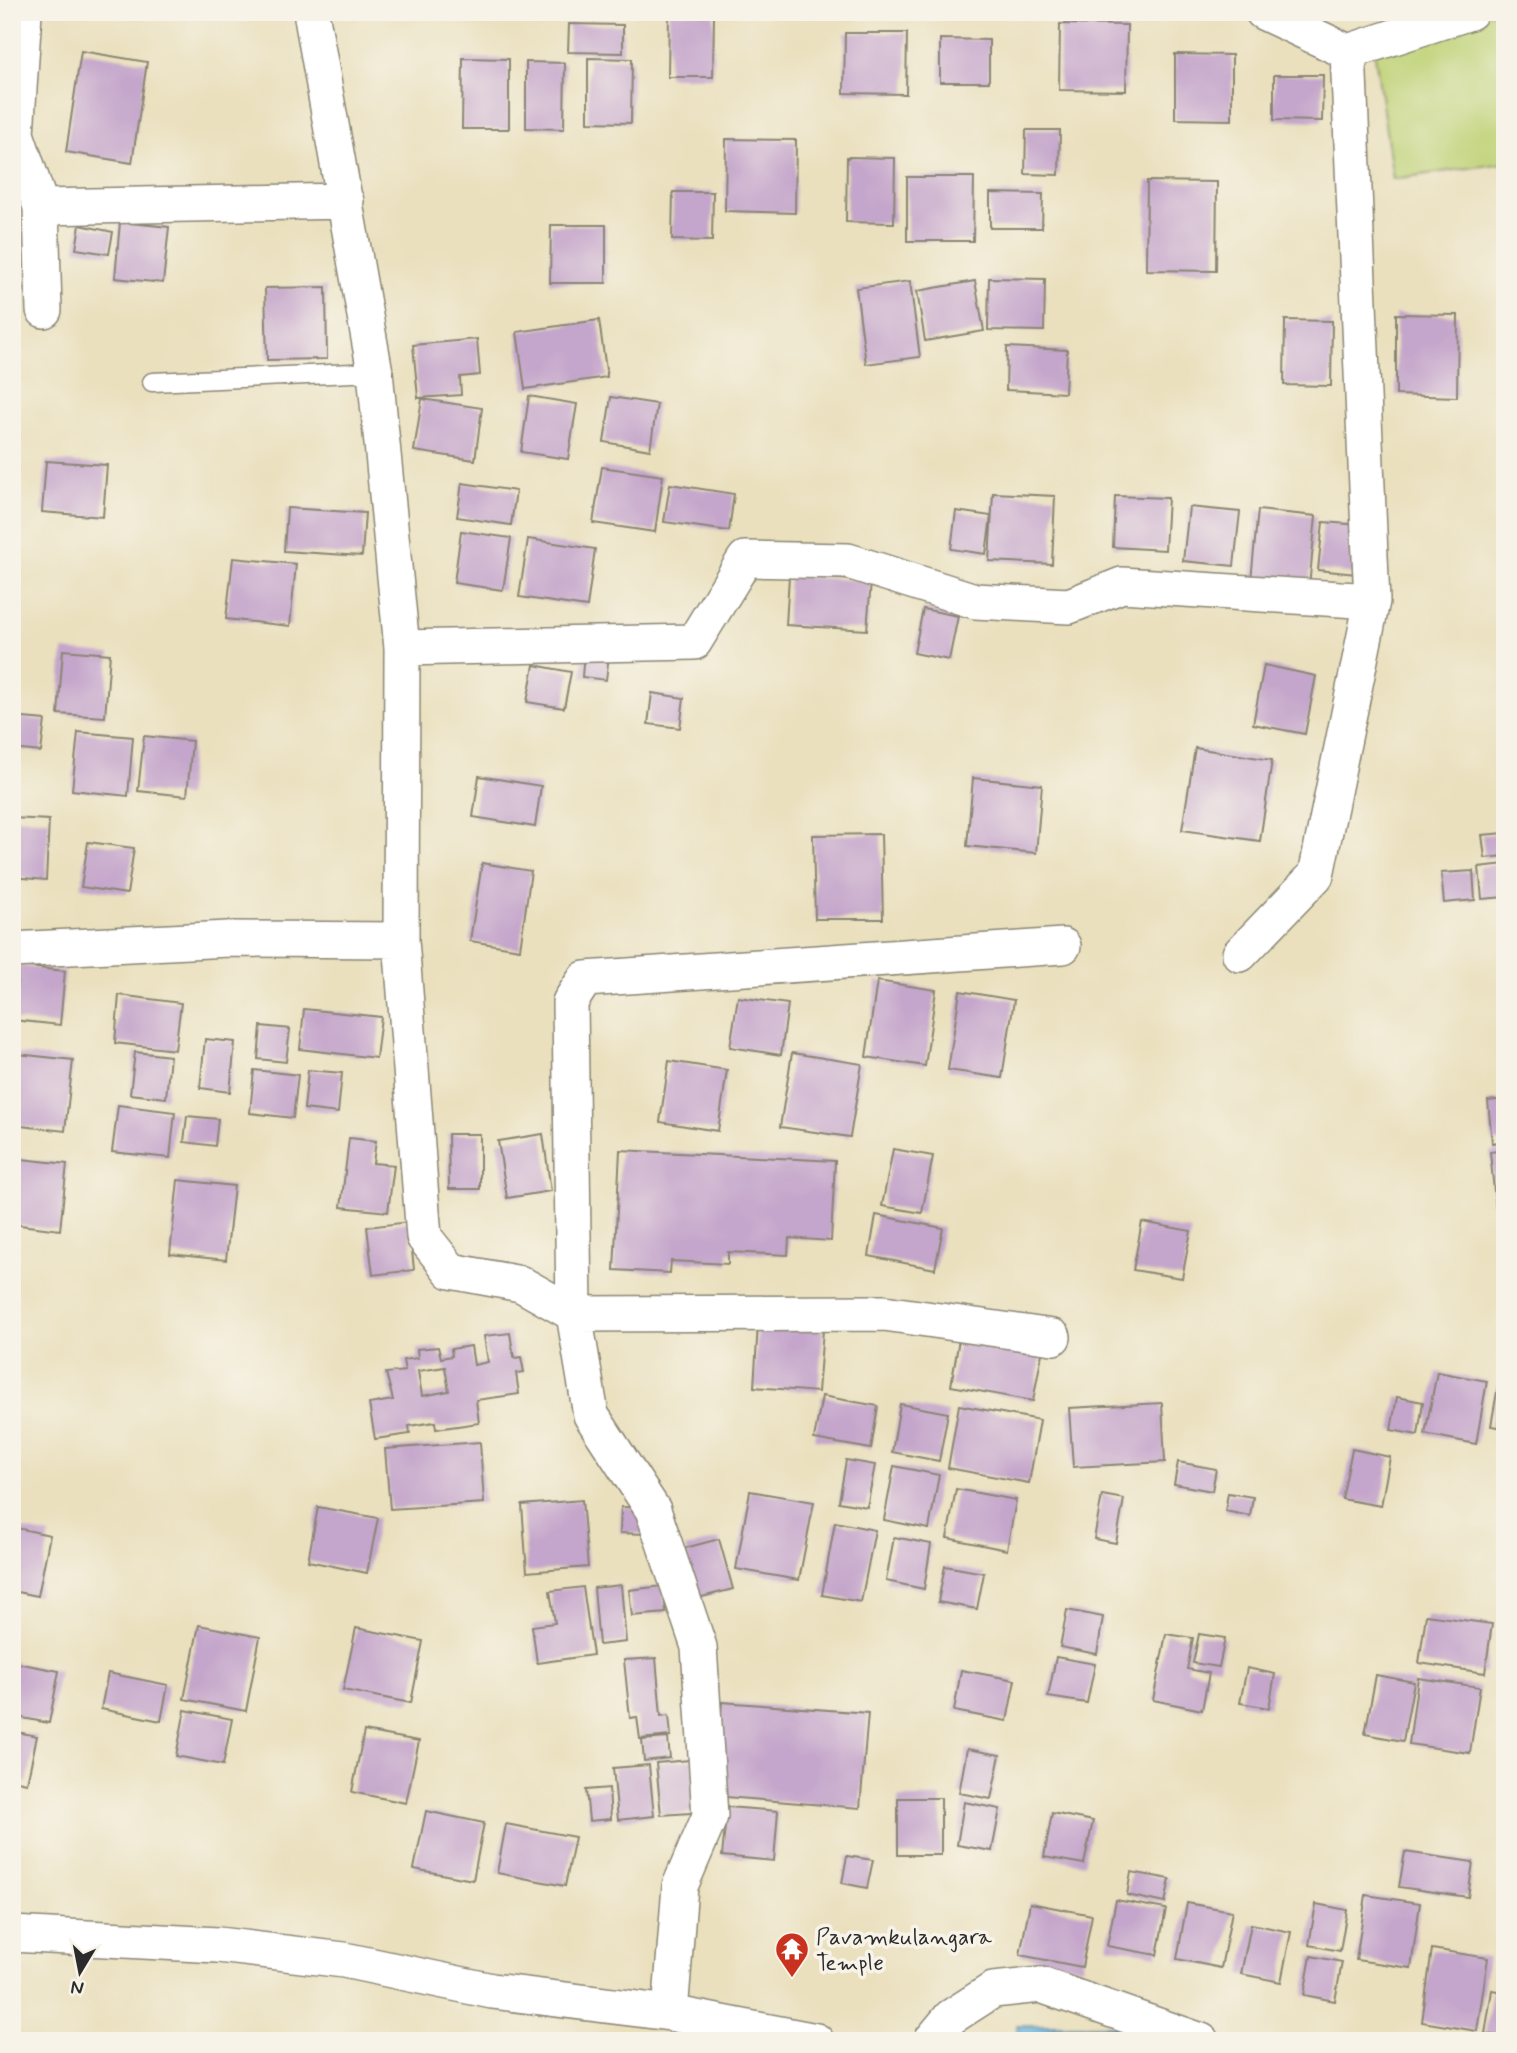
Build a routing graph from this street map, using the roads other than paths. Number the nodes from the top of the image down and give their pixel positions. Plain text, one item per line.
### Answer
1 (24, 12) edge
2 (311, 12) edge
3 (1262, 12) edge
4 (1470, 12) edge
5 (1349, 52) junction
6 (345, 201) junction
7 (41, 206) junction
8 (44, 310) dead end
9 (375, 372) junction
10 (152, 382) dead end
11 (1372, 601) junction
12 (402, 648) junction
13 (401, 940) junction
14 (1063, 946) dead end
15 (12, 950) edge
16 (1240, 954) dead end
17 (574, 1314) junction
18 (1053, 1337) dead end
19 (12, 1934) edge
20 (670, 2013) junction
21 (816, 2041) edge
22 (932, 2041) edge
23 (1201, 2041) edge

1 - 7 street
2 - 6 street
3 - 5 street
4 - 5 street
5 - 11 street
6 - 7 street
6 - 9 street
7 - 8 street
9 - 10 lane
9 - 12 street
11 - 12 street
11 - 16 street
12 - 13 street
13 - 15 street
13 - 17 street
14 - 17 street
17 - 18 street
17 - 20 street
19 - 20 street
20 - 21 street
22 - 23 street

